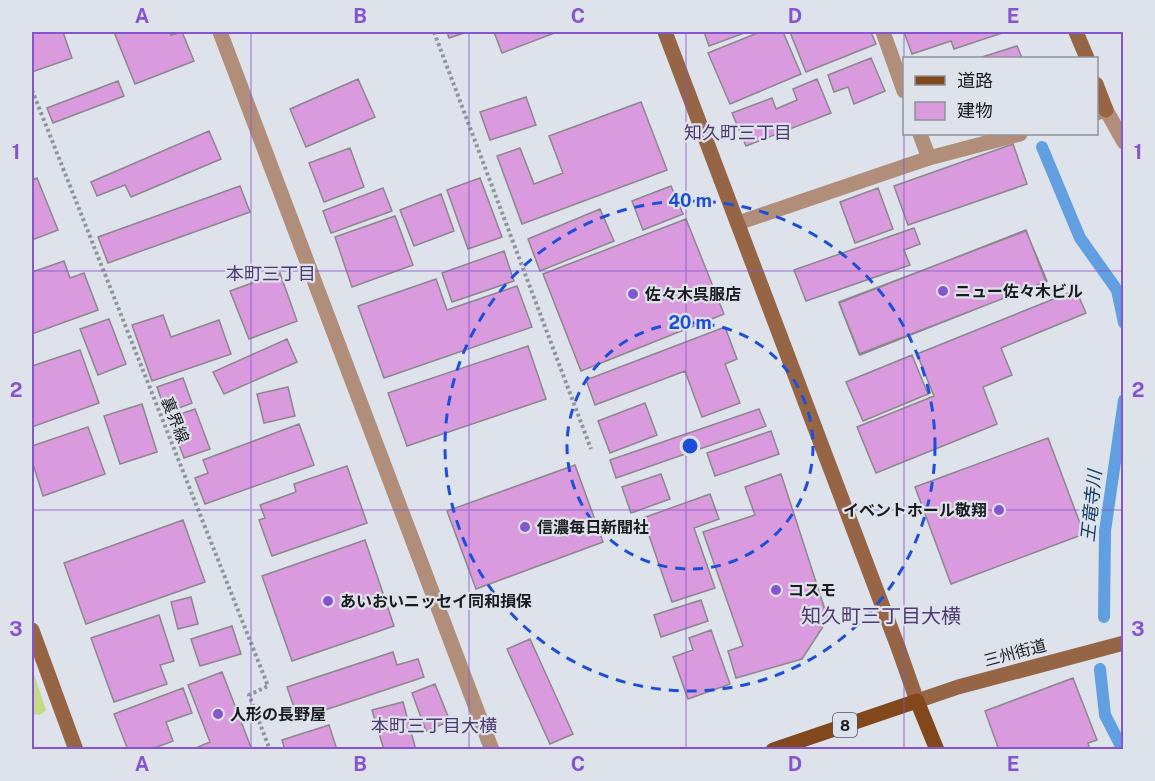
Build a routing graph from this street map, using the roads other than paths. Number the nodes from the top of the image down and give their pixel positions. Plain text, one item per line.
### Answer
1 (220, 32) edge
2 (665, 32) edge
3 (882, 32) edge
4 (1076, 32) edge
5 (1087, 57) edge
6 (903, 88) edge
7 (1098, 93) edge
8 (1102, 111) edge
9 (920, 135) edge
10 (1016, 135) edge
11 (1124, 142) edge
12 (929, 158) junction
13 (738, 223) junction
14 (32, 630) edge
15 (1124, 643) edge
16 (917, 701) junction
17 (813, 743) edge
18 (76, 750) edge
19 (492, 750) edge
20 (773, 750) edge
21 (937, 750) edge

1 - 19 street
2 - 13 street
3 - 6 street
4 - 5 street
7 - 8 street
8 - 11 street
9 - 12 street
10 - 12 street
12 - 13 street
13 - 16 street
14 - 18 street
15 - 16 street, 三州街道
16 - 17 main road, 8
16 - 21 main road
17 - 20 main road, 8

